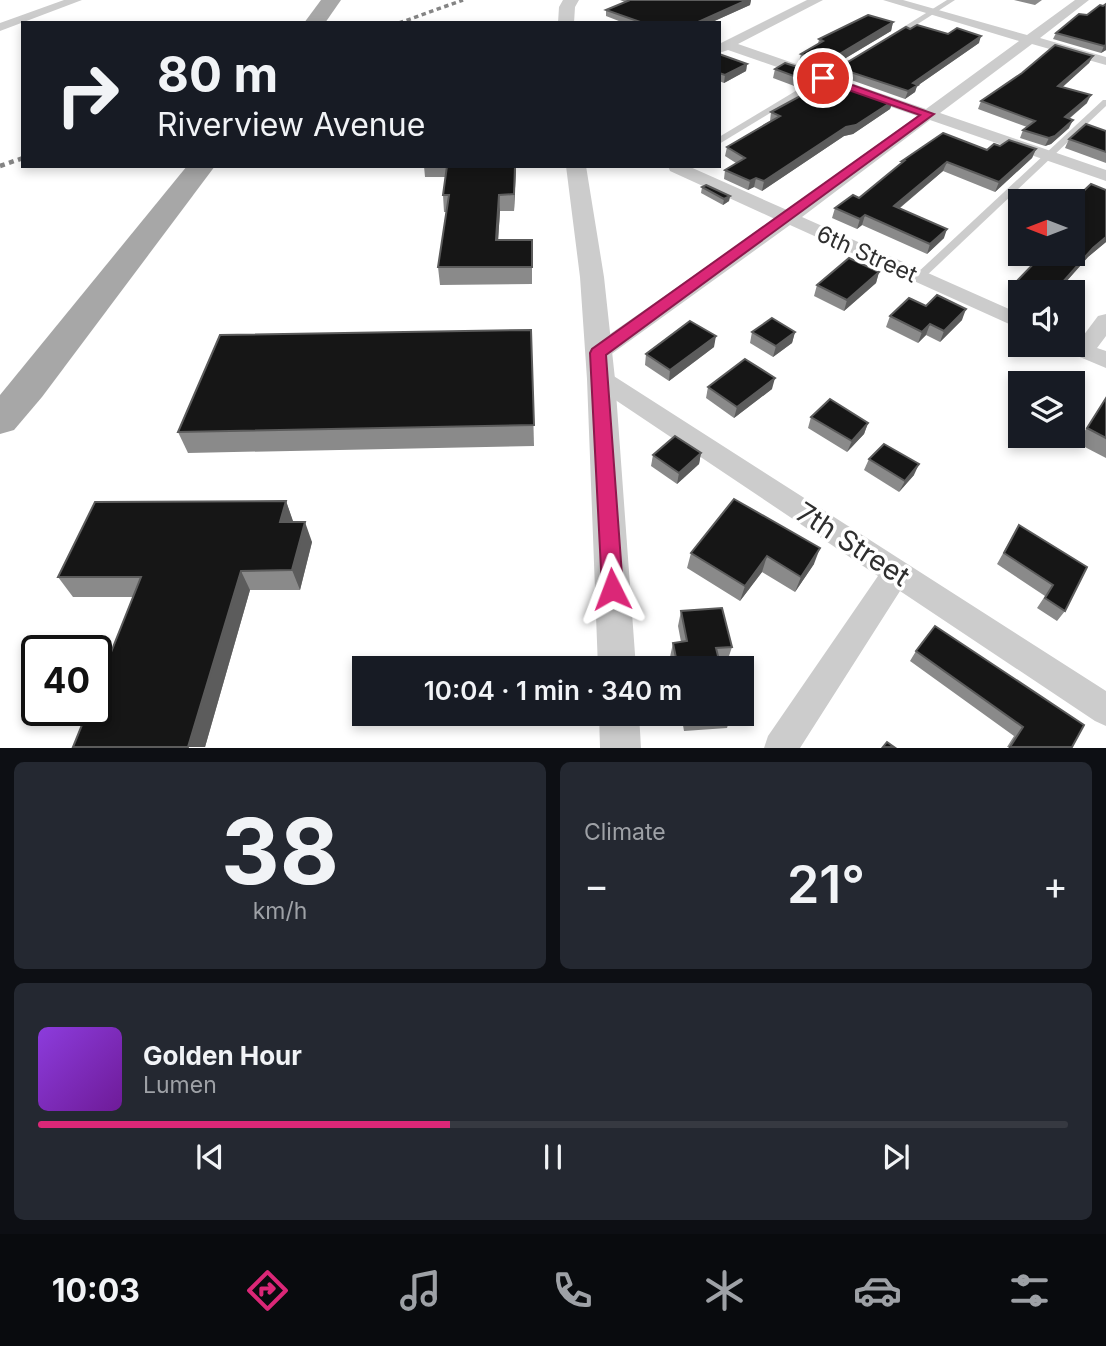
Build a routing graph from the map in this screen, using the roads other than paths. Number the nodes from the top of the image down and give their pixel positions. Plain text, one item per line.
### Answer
1 (76, 0) edge
2 (331, 0) edge
3 (571, 0) edge
4 (817, 0) edge
5 (889, 0) edge
6 (952, 0) edge
7 (1083, 0) edge
8 (933, 12) junction
9 (315, 21) edge
10 (566, 21) edge
11 (0, 27) edge
12 (889, 38) edge
13 (1030, 40) junction
14 (723, 47) edge
15 (856, 58) edge
16 (1106, 61) edge
17 (823, 78) junction
18 (1106, 102) edge
19 (929, 114) junction
20 (721, 140) edge
21 (1048, 156) junction
22 (200, 168) edge
23 (576, 168) edge
24 (679, 168) edge
25 (1106, 176) edge
26 (788, 218) junction
27 (919, 277) junction
28 (1008, 317) edge
29 (1106, 321) edge
30 (1085, 341) edge
31 (1085, 351) edge
32 (1106, 360) edge
33 (599, 366) junction
34 (0, 420) edge
35 (896, 572) junction
36 (616, 656) edge
37 (1106, 710) edge
38 (620, 726) edge
39 (621, 747) edge
40 (780, 747) edge

1 - 11 street
2 - 9 main road
3 - 10 street
4 - 14 street
5 - 8 street
6 - 8 lane
7 - 13 street
8 - 12 lane
8 - 13 street
13 - 16 street
13 - 19 street
14 - 17 street
15 - 17 lane
17 - 19 street
17 - 20 lane
18 - 21 lane
19 - 21 street
19 - 26 street
21 - 25 street
21 - 27 lane
22 - 34 main road
23 - 33 street
24 - 26 street, 6th Street
26 - 27 street, 6th Street
26 - 33 street
27 - 28 street, 6th Street
29 - 30 street
31 - 32 street
33 - 35 street, 7th Street
33 - 36 street
35 - 37 street, 7th Street
35 - 40 street
38 - 39 street

